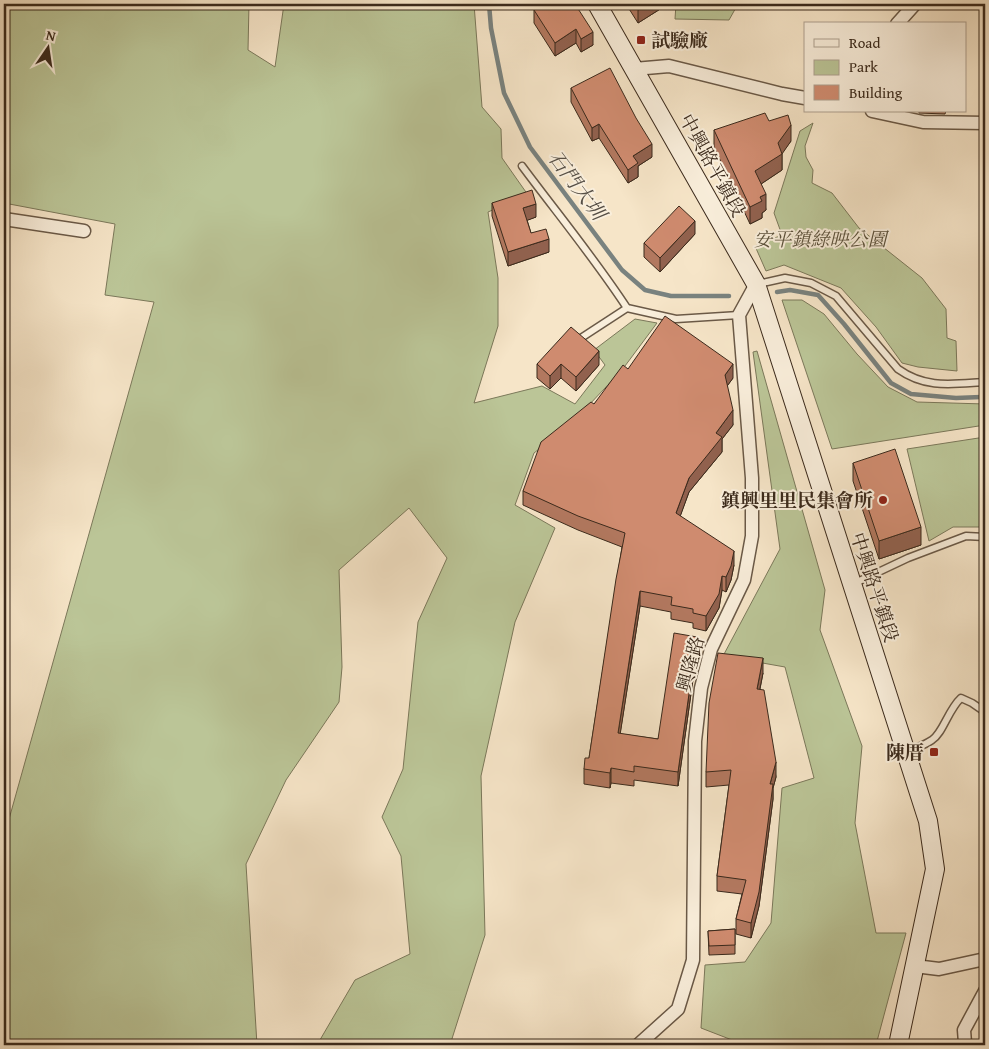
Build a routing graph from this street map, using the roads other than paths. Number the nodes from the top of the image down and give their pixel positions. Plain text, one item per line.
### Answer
1 (598, 4) edge
2 (915, 4) edge
3 (900, 22) edge
4 (634, 69) junction
5 (804, 98) edge
6 (877, 112) edge
7 (985, 123) edge
8 (522, 166) dead end
9 (4, 219) edge
10 (84, 231) dead end
11 (756, 284) junction
12 (627, 308) junction
13 (739, 315) junction
14 (581, 338) edge
15 (985, 382) edge
16 (985, 537) edge
17 (852, 584) junction
18 (985, 712) edge
19 (906, 752) junction
20 (985, 959) edge
21 (915, 966) junction
22 (985, 991) edge
23 (966, 1044) edge
24 (638, 1045) edge
25 (898, 1045) edge

1 - 4 street, 中興路平鎮段
2 - 3 street
4 - 5 street
4 - 11 street, 中興路平鎮段
6 - 7 street
8 - 12 lane
9 - 10 street
11 - 13 street
11 - 15 lane
11 - 17 street, 中興路平鎮段
12 - 13 lane
12 - 14 lane
13 - 24 street, 興隆路
16 - 17 lane
17 - 19 street, 中興路平鎮段
18 - 19 lane
19 - 21 street, 中興路平鎮段
20 - 21 street
21 - 25 street, 中興路平鎮段
22 - 23 street

